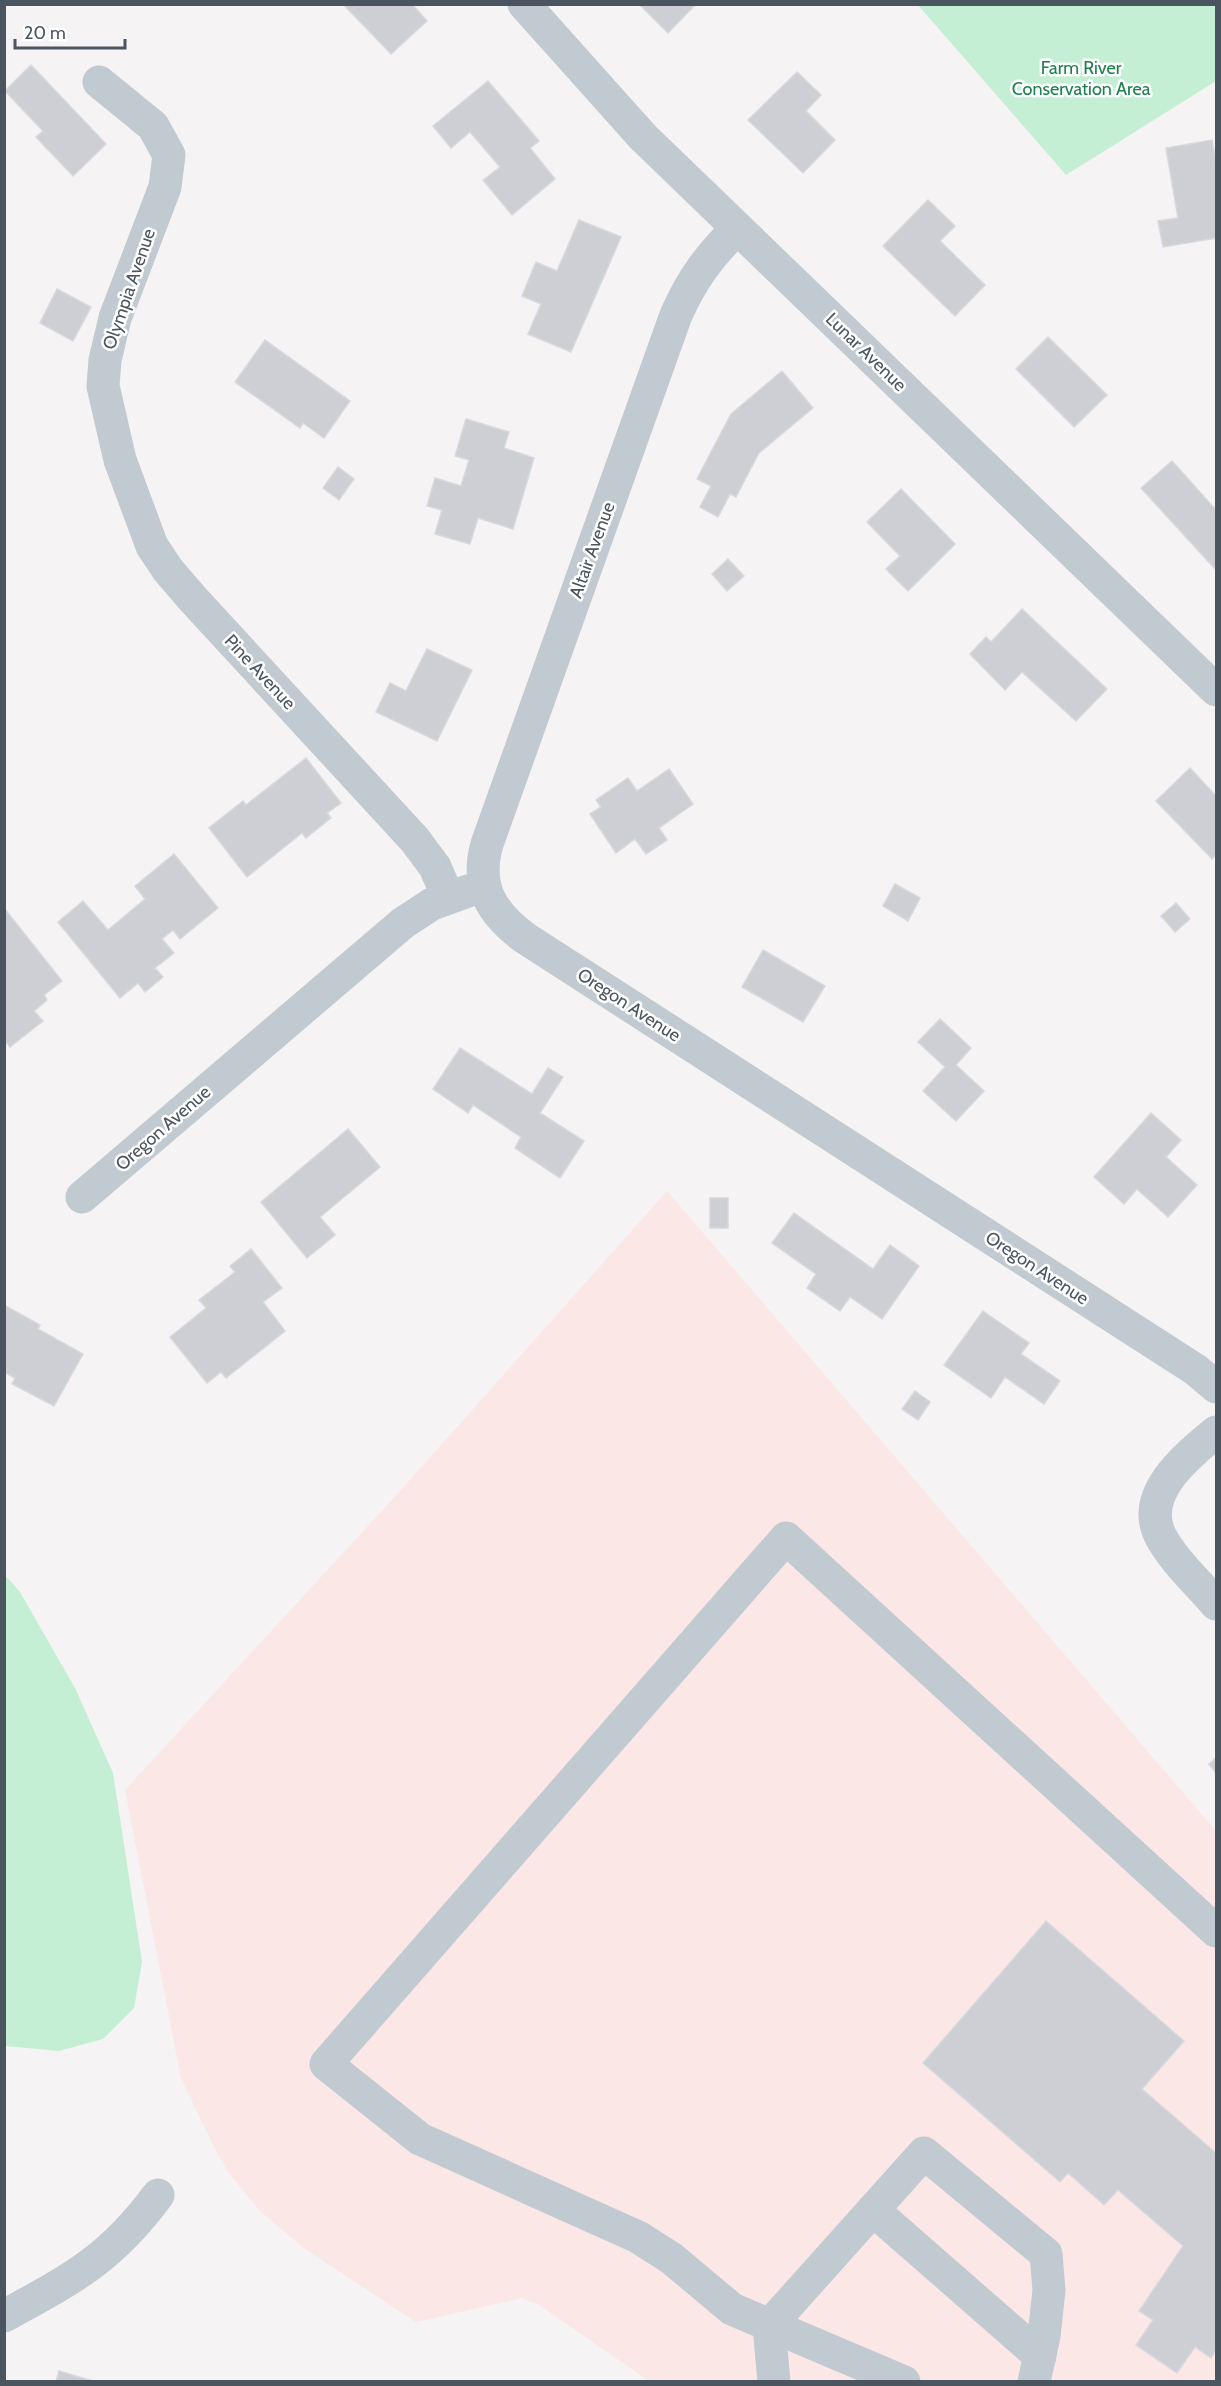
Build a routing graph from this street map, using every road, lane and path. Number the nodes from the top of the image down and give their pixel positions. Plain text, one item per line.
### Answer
1 (524, 4) edge
2 (99, 82) dead end
3 (737, 228) junction
4 (111, 425) joint
5 (1216, 690) edge
6 (485, 888) junction
7 (448, 897) junction
8 (82, 1197) dead end
9 (1216, 1387) edge
10 (1216, 1432) edge
11 (1216, 1604) edge
12 (1216, 1931) edge
13 (158, 2195) dead end
14 (873, 2210) junction
15 (4, 2316) edge
16 (768, 2326) junction
17 (1037, 2369) edge
18 (774, 2382) edge
19 (904, 2382) edge

1 - 3 street, Lunar Avenue
2 - 4 street, Olympia Avenue
3 - 5 street, Lunar Avenue
3 - 6 street, Altair Avenue
4 - 7 street, Pine Avenue
6 - 7 street, Oregon Avenue
6 - 9 street, Oregon Avenue
7 - 8 street, Oregon Avenue
10 - 11 street
12 - 16 street
13 - 15 street
14 - 16 street
14 - 17 street
14 - 17 street
16 - 18 street
16 - 19 street

